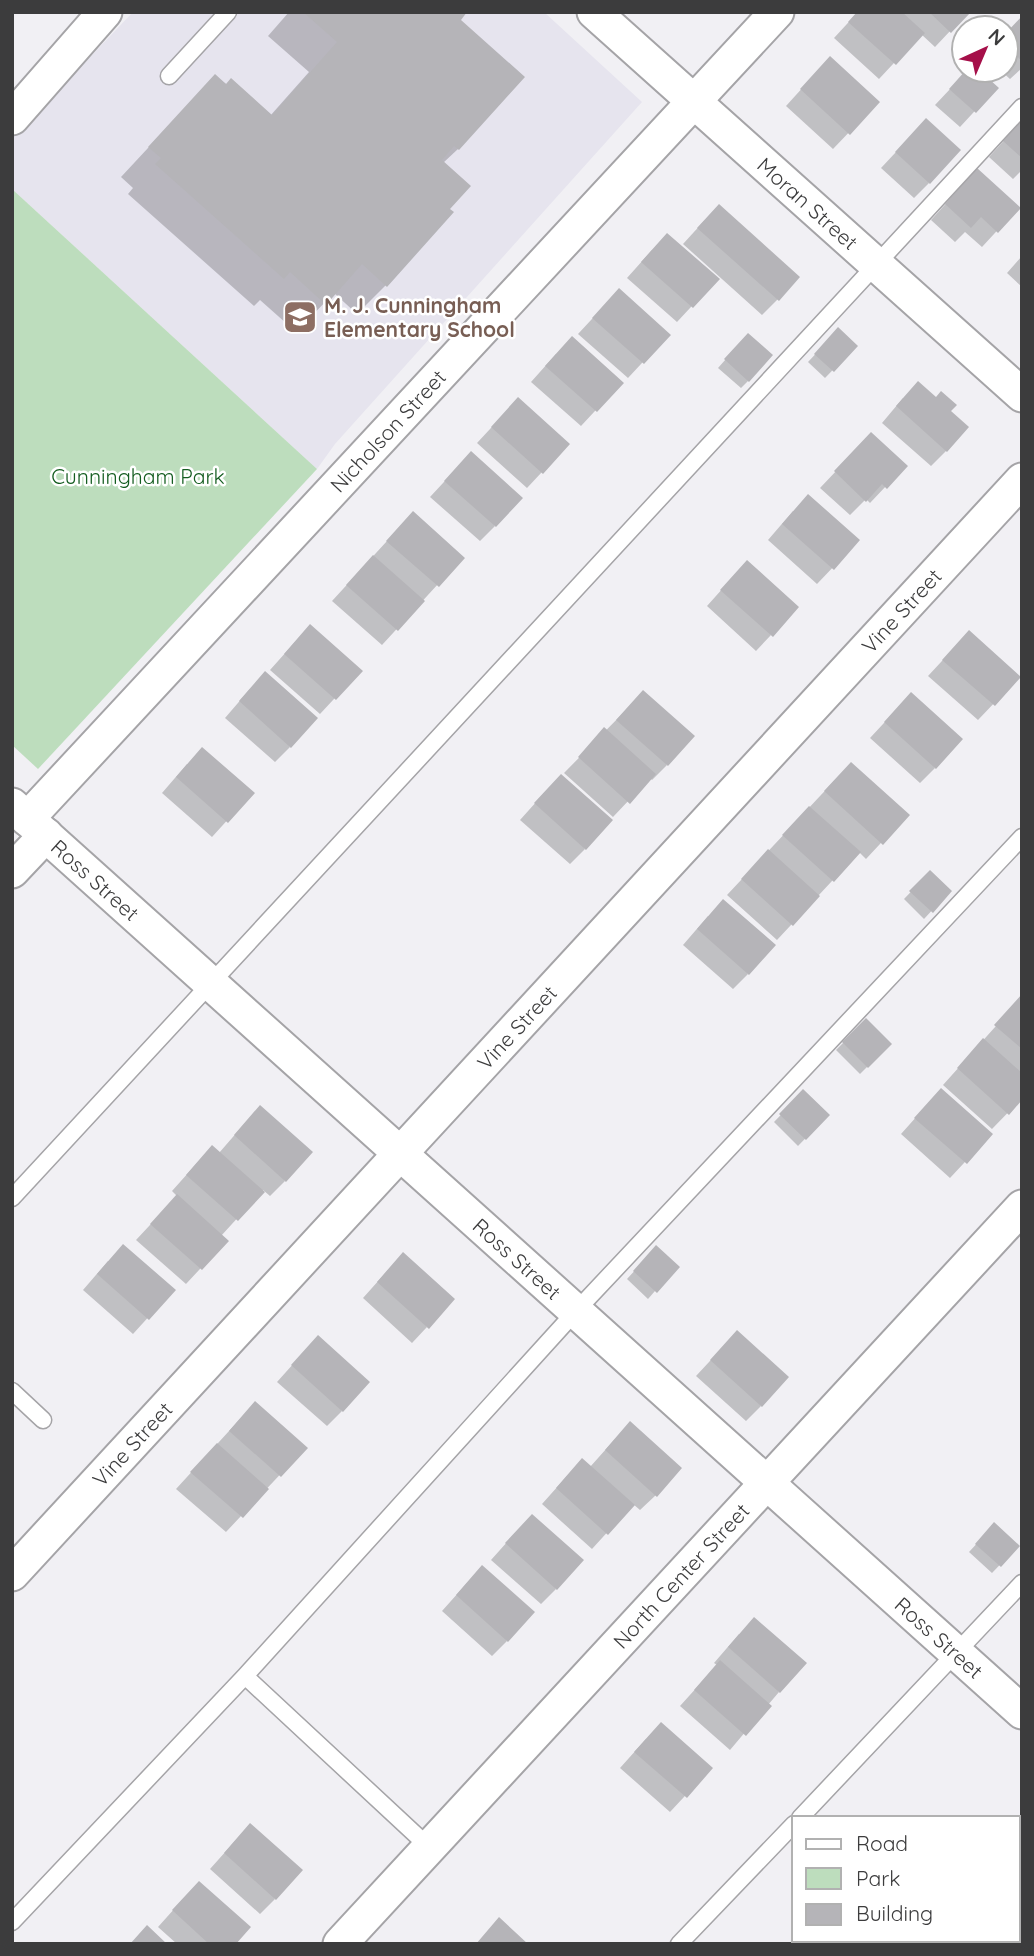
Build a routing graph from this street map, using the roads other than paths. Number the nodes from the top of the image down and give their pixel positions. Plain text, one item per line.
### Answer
1 (105, 12) edge
2 (228, 12) edge
3 (594, 12) edge
4 (776, 12) edge
5 (169, 76) dead end
6 (694, 102) junction
7 (1022, 107) edge
8 (12, 118) edge
9 (877, 266) junction
10 (1022, 395) edge
11 (1022, 480) edge
12 (28, 820) edge
13 (1022, 837) edge
14 (12, 871) edge
15 (213, 985) junction
16 (401, 1153) junction
17 (12, 1198) edge
18 (1022, 1207) edge
19 (576, 1311) junction
20 (12, 1391) edge
21 (43, 1420) dead end
22 (767, 1482) junction
23 (12, 1574) edge
24 (1022, 1583) edge
25 (958, 1654) junction
26 (246, 1676) junction
27 (1022, 1712) edge
28 (802, 1816) edge
29 (792, 1826) edge
30 (430, 1847) junction
31 (12, 1922) edge
32 (340, 1944) edge
33 (680, 1944) edge

1 - 8 street
2 - 5 lane
3 - 6 street, Moran Street
4 - 6 street, Nicholson Street
6 - 9 street, Moran Street
6 - 12 street, Nicholson Street
7 - 9 lane
9 - 10 street, Moran Street
9 - 15 lane
11 - 16 street, Vine Street
12 - 14 street, Nicholson Street
12 - 15 street, Ross Street
13 - 19 lane
15 - 16 street, Ross Street
15 - 17 lane
16 - 19 street, Ross Street
16 - 23 street, Vine Street
18 - 22 street, North Center Street
19 - 22 street, Ross Street
19 - 26 lane
20 - 21 lane
22 - 25 street, Ross Street
22 - 30 street, North Center Street
24 - 25 lane
25 - 27 street, Ross Street
25 - 28 lane
26 - 30 lane
26 - 31 lane
29 - 33 lane
30 - 32 street, North Center Street

